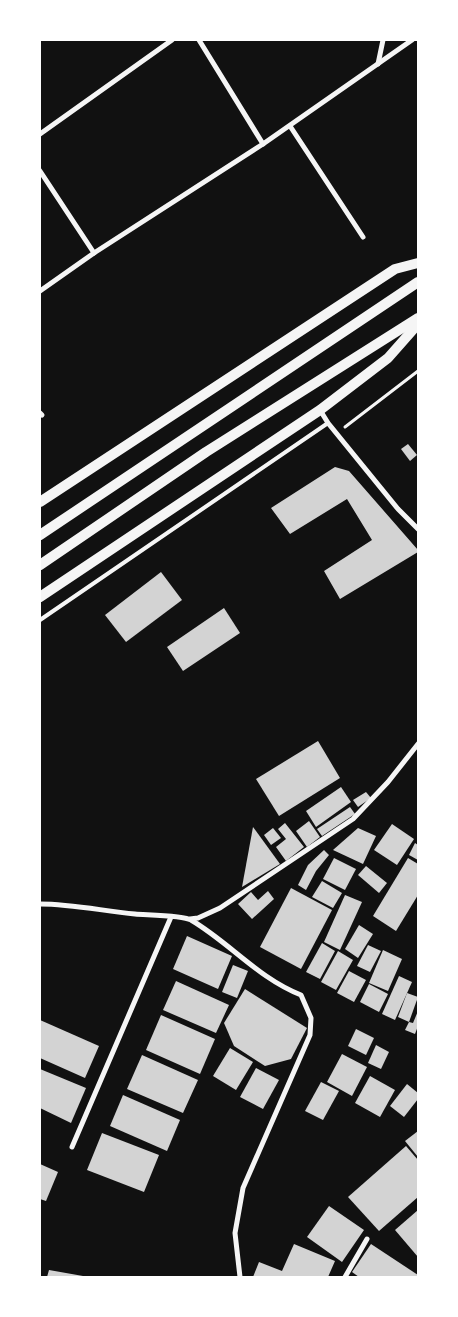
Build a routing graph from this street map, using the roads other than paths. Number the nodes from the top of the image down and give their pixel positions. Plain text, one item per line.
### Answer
1 (172, 40) edge
2 (199, 40) edge
3 (383, 40) edge
4 (412, 40) edge
5 (378, 64) junction
6 (290, 126) junction
7 (40, 134) edge
8 (264, 144) junction
9 (40, 171) edge
10 (363, 236) dead end
11 (94, 253) junction
12 (418, 263) edge
13 (418, 282) edge
14 (40, 291) edge
15 (418, 318) edge
16 (418, 324) edge
17 (320, 410) junction
18 (328, 423) junction
19 (40, 502) edge
20 (418, 529) edge
21 (40, 535) edge
22 (40, 565) edge
23 (40, 596) edge
24 (40, 620) edge
25 (418, 744) edge
26 (40, 904) edge
27 (171, 917) junction
28 (189, 919) junction
29 (72, 1147) dead end
30 (367, 1239) dead end
31 (240, 1277) edge
32 (345, 1277) edge

1 - 7 street
2 - 8 street
3 - 5 street
4 - 5 street
5 - 6 street
6 - 8 street
6 - 10 street
8 - 11 street
9 - 11 street
11 - 14 street
12 - 19 main road
13 - 21 main road
15 - 22 main road
16 - 17 main road
17 - 18 street
17 - 23 main road
18 - 20 street
18 - 24 lane
25 - 28 street
26 - 27 street
27 - 28 street
27 - 29 street
28 - 31 street
30 - 32 street

